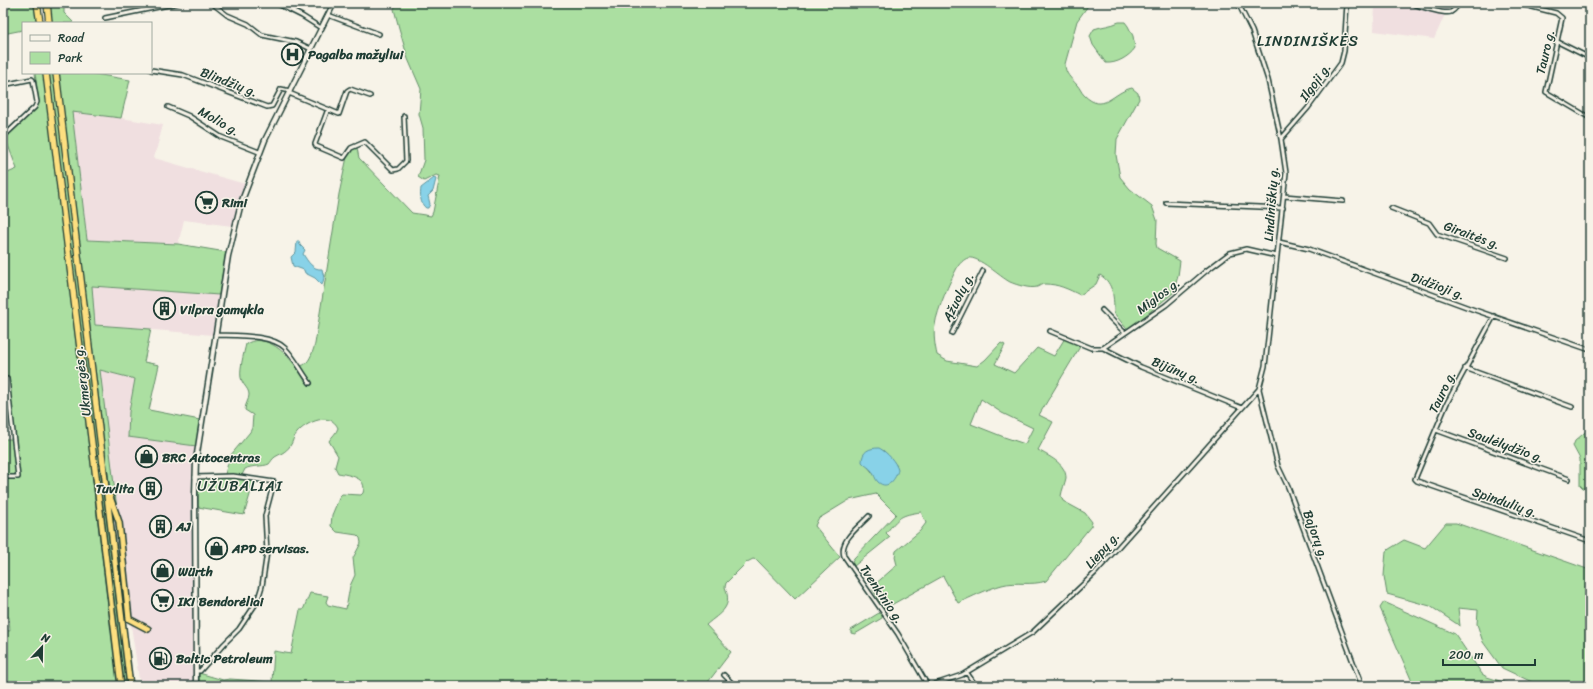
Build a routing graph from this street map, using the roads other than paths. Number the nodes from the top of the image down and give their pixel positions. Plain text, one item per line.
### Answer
1 (38, 3) edge
2 (46, 3) edge
3 (178, 3) edge
4 (276, 3) edge
5 (297, 3) edge
6 (334, 3) edge
7 (1238, 3) edge
8 (1347, 3) edge
9 (1411, 3) edge
10 (1460, 3) edge
11 (1516, 3) edge
12 (213, 4) dead end
13 (293, 11) junction
14 (328, 15) junction
15 (105, 18) dead end
16 (40, 22) edge
17 (49, 22) edge
18 (321, 28) junction
19 (379, 34) dead end
20 (1558, 42) junction
21 (311, 50) junction
22 (1590, 58) edge
23 (152, 70) edge
24 (46, 74) edge
25 (56, 74) edge
26 (3, 85) edge
27 (289, 92) junction
28 (370, 96) dead end
29 (168, 107) dead end
30 (328, 109) junction
31 (404, 116) dead end
32 (1590, 118) edge
33 (3, 137) edge
34 (1281, 139) junction
35 (260, 152) junction
36 (1284, 196) junction
37 (1343, 201) dead end
38 (1166, 204) dead end
39 (1283, 208) junction
40 (1391, 208) dead end
41 (1279, 242) junction
42 (1277, 256) junction
43 (1506, 258) dead end
44 (983, 271) dead end
45 (1102, 310) dead end
46 (1494, 316) junction
47 (1050, 331) dead end
48 (952, 332) dead end
49 (1125, 333) junction
50 (215, 335) junction
51 (1103, 348) junction
52 (1590, 350) edge
53 (1465, 368) junction
54 (7, 379) dead end
55 (310, 383) dead end
56 (1259, 389) junction
57 (1572, 407) dead end
58 (1242, 408) junction
59 (1436, 430) junction
60 (103, 463) joint
61 (105, 474) junction
62 (3, 477) edge
63 (96, 477) joint
64 (195, 477) junction
65 (1415, 479) joint
66 (1570, 480) dead end
67 (868, 516) dead end
68 (1590, 541) edge
69 (148, 629) dead end
70 (196, 671) junction
71 (967, 673) junction
72 (724, 675) dead end
73 (121, 686) edge
74 (130, 686) edge
75 (196, 686) edge
76 (734, 686) edge
77 (928, 686) edge
78 (976, 686) edge
79 (1362, 686) edge

1 - 16 highway
2 - 17 highway
3 - 15 street
4 - 13 street
5 - 13 street
6 - 14 main road
7 - 34 street, Lindiniškių g.
8 - 34 street, Ilgoji g.
9 - 10 street
11 - 20 street, Tauro g.
12 - 21 street
13 - 18 street
14 - 18 main road
14 - 19 street
18 - 21 main road
20 - 22 street
20 - 32 street, Tauro g.
21 - 27 main road
23 - 27 street, Blindžių g.
24 - 63 highway, Ukmergės g.
25 - 60 highway, Ukmergės g.
26 - 33 street
27 - 30 street
27 - 35 main road
28 - 30 street
29 - 35 street, Molio g.
30 - 31 street
34 - 36 street, Lindiniškių g.
35 - 50 main road
36 - 37 street
36 - 39 street, Lindiniškių g.
38 - 39 street
39 - 41 street, Lindiniškių g.
40 - 43 street, Giraitės g.
41 - 42 street, Lindiniškių g.
41 - 46 street, Didžioji g.
42 - 49 street, Miglos g.
42 - 56 street, Lindiniškių g.
44 - 48 street, Ąžuolų g.
45 - 49 street
46 - 52 street, Didžioji g.
46 - 53 street, Tauro g.
47 - 51 street
49 - 51 street, Miglos g.
50 - 55 street
50 - 64 main road
51 - 58 street, Bijūnų g.
53 - 57 street
53 - 59 street, Tauro g.
54 - 62 street
56 - 58 street, Liepų g.
56 - 79 street, Bajorų g.
58 - 71 street, Liepų g.
59 - 65 street, Tauro g.
59 - 66 street, Saulėlydžio g.
60 - 61 highway, Ukmergės g.
61 - 69 highway
61 - 74 highway, Ukmergės g.
63 - 73 highway, Ukmergės g.
64 - 70 main road
64 - 70 street
65 - 68 street, Spindulių g.
67 - 77 street, Tvenkinio g.
70 - 75 main road
71 - 77 street, Liepų g.
71 - 78 street
72 - 76 street

